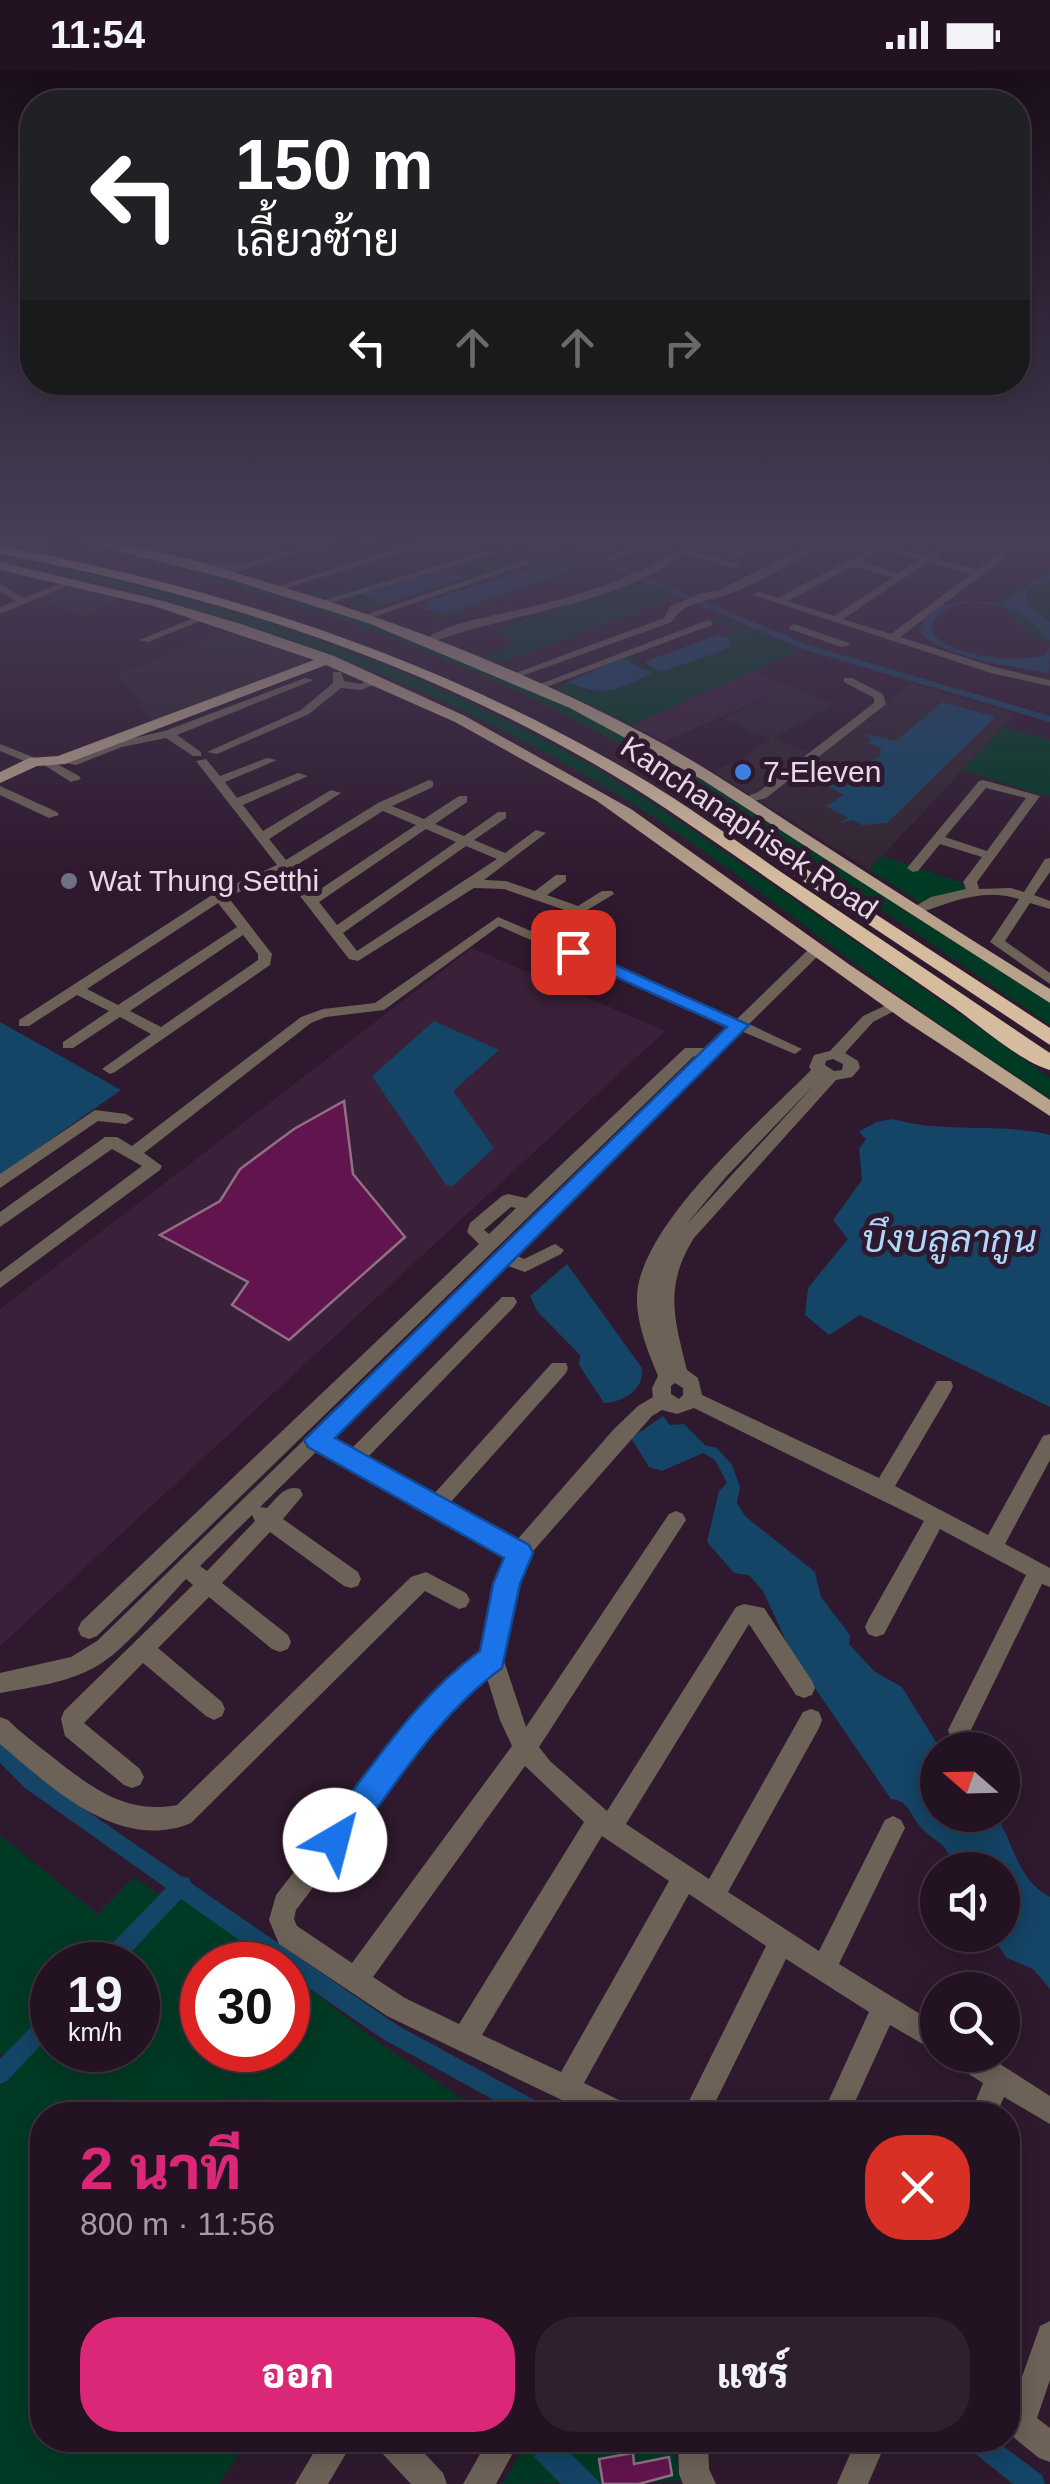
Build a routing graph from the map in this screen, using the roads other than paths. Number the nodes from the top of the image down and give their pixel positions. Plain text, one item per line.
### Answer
1 (320, 656) edge
2 (382, 656) edge
3 (418, 656) edge
4 (465, 656) edge
5 (569, 656) edge
6 (619, 656) edge
7 (947, 656) edge
8 (329, 659) junction
9 (350, 667) junction
10 (512, 676) junction
11 (309, 680) dead end
12 (380, 680) junction
13 (848, 680) dead end
14 (1050, 683) edge
15 (339, 684) junction
16 (296, 686) junction
17 (537, 687) junction
18 (321, 699) junction
19 (168, 734) junction
20 (0, 747) edge
21 (204, 756) junction
22 (270, 760) dead end
23 (41, 762) junction
24 (72, 763) dead end
25 (302, 776) dead end
26 (0, 778) edge
27 (76, 779) dead end
28 (216, 781) junction
29 (429, 784) dead end
30 (0, 790) edge
31 (335, 793) dead end
32 (463, 799) dead end
33 (746, 801) junction
34 (234, 804) junction
35 (382, 806) junction
36 (53, 815) dead end
37 (502, 815) dead end
38 (426, 824) junction
39 (540, 833) dead end
40 (261, 838) junction
41 (936, 839) junction
42 (465, 841) junction
43 (990, 856) junction
44 (505, 858) junction
45 (1050, 863) edge
46 (284, 866) junction
47 (913, 868) dead end
48 (561, 878) dead end
49 (471, 884) junction
50 (607, 894) dead end
51 (977, 895) junction
52 (220, 896) junction
53 (537, 896) junction
54 (1026, 898) junction
55 (311, 901) junction
56 (1050, 905) edge
57 (920, 915) junction
58 (242, 929) junction
59 (334, 932) junction
60 (816, 950) junction
61 (1050, 960) edge
62 (1034, 969) junction
63 (1017, 976) junction
64 (1050, 980) edge
65 (76, 989) junction
66 (1050, 997) edge
67 (898, 1009) junction
68 (118, 1011) junction
69 (24, 1023) dead end
70 (740, 1025) junction
71 (162, 1033) junction
72 (1050, 1038) edge
73 (68, 1044) dead end
74 (794, 1048) dead end
75 (841, 1056) junction
76 (1050, 1063) edge
77 (110, 1069) dead end
78 (826, 1073) junction
79 (1050, 1109) edge
80 (126, 1120) dead end
81 (133, 1153) junction
82 (0, 1182) edge
83 (540, 1204) junction
84 (0, 1221) edge
85 (496, 1250) junction
86 (555, 1250) dead end
87 (0, 1281) edge
88 (508, 1302) dead end
89 (380, 1349) junction
90 (398, 1360) junction
91 (559, 1368) dead end
92 (673, 1377) junction
93 (944, 1386) dead end
94 (692, 1399) junction
95 (664, 1400) junction
96 (316, 1440) junction
97 (1050, 1442) edge
98 (354, 1460) junction
99 (257, 1468) junction
100 (275, 1480) junction
101 (884, 1489) junction
102 (293, 1495) dead end
103 (248, 1506) junction
104 (435, 1506) junction
105 (936, 1518) junction
106 (269, 1520) junction
107 (676, 1520) dead end
108 (992, 1547) junction
109 (520, 1553) junction
110 (186, 1567) junction
111 (1044, 1575) edge
112 (350, 1580) dead end
113 (208, 1584) junction
114 (460, 1600) dead end
115 (127, 1608) junction
116 (876, 1627) dead end
117 (89, 1630) dead end
118 (280, 1642) dead end
119 (141, 1648) junction
120 (492, 1658) junction
121 (0, 1683) edge
122 (804, 1688) dead end
123 (214, 1709) dead end
124 (811, 1720) dead end
125 (0, 1728) edge
126 (959, 1730) dead end
127 (524, 1748) junction
128 (132, 1777) dead end
129 (605, 1824) junction
130 (892, 1828) dead end
131 (685, 1878) junction
132 (713, 1896) junction
133 (781, 1942) junction
134 (824, 1968) junction
135 (356, 1980) junction
136 (886, 2006) junction
137 (920, 2028) edge
138 (464, 2040) junction
139 (989, 2072) edge
140 (998, 2078) junction
141 (566, 2090) junction
142 (593, 2102) edge
143 (701, 2102) edge
144 (841, 2102) edge
145 (988, 2102) edge
146 (1050, 2111) edge
147 (1050, 2336) edge
148 (1020, 2406) edge
149 (1020, 2424) edge
150 (1050, 2446) edge
151 (331, 2452) edge
152 (402, 2452) edge
153 (498, 2452) edge
154 (693, 2452) edge
155 (867, 2452) edge
156 (310, 2484) edge
157 (432, 2484) edge
158 (478, 2484) edge
159 (701, 2484) edge
160 (852, 2484) edge

1 - 8 main road
2 - 76 highway, Kanchanaphisek Road
3 - 72 highway, Kanchanaphisek Road
4 - 10 main road
5 - 10 street
6 - 17 street
7 - 14 street
8 - 9 main road
8 - 23 main road
9 - 12 main road
9 - 15 street
10 - 17 main road
11 - 16 street
12 - 15 street
12 - 60 main road
13 - 33 street
15 - 18 street
16 - 18 street
16 - 19 street
17 - 33 main road
18 - 21 street
19 - 21 street
19 - 24 street
20 - 23 street
21 - 28 street
22 - 28 street
23 - 26 main road
23 - 27 street
25 - 34 street
28 - 34 street
29 - 35 street
30 - 36 street
31 - 40 street
32 - 38 street
33 - 57 main road
34 - 40 street
35 - 38 street
35 - 46 street
37 - 42 street
38 - 42 street
38 - 55 street
39 - 44 street
40 - 46 street
41 - 43 street
41 - 43 street
41 - 47 street
42 - 44 street
42 - 59 street
43 - 51 street
44 - 49 street
45 - 54 street
46 - 52 street
46 - 55 street
48 - 53 street
49 - 53 street
49 - 59 street
50 - 53 street
51 - 54 street
51 - 57 street
52 - 58 street
52 - 65 street
54 - 56 street
54 - 62 street
55 - 59 street
57 - 63 main road
58 - 68 street
58 - 71 street
60 - 67 main road
60 - 70 street
61 - 62 street
62 - 63 street
62 - 64 street
63 - 66 main road
65 - 68 street
65 - 69 street
67 - 75 street
67 - 79 main road
68 - 71 street
68 - 73 street
70 - 74 street
70 - 81 street
70 - 83 street
71 - 77 street
75 - 78 street
75 - 78 street
78 - 92 street
80 - 82 street
81 - 84 street
81 - 87 street
83 - 85 street
83 - 85 street
85 - 86 street
85 - 89 street
85 - 90 street
88 - 98 street
89 - 90 street
89 - 99 street
90 - 96 street
91 - 104 street
92 - 94 street
92 - 95 street
93 - 101 street
94 - 95 street
94 - 101 street
95 - 109 street
96 - 98 street
96 - 100 street
97 - 108 street
98 - 104 street
99 - 100 street
99 - 115 street
100 - 103 street
101 - 105 street
102 - 106 street
103 - 106 street
103 - 110 street
104 - 109 street
105 - 108 street
105 - 116 street
106 - 112 street
106 - 113 street
107 - 127 street
108 - 111 street
109 - 120 street
110 - 113 street
110 - 115 street
111 - 126 street
113 - 118 street
113 - 119 street
114 - 125 street
115 - 117 street
115 - 121 street
119 - 123 street
119 - 128 street
120 - 127 street
120 - 135 street
122 - 129 street
124 - 132 street
127 - 129 street
127 - 135 street
129 - 131 street
129 - 138 street
130 - 134 street
131 - 132 street
131 - 141 street
132 - 133 street
133 - 134 street
133 - 143 street
134 - 136 street
135 - 138 street
136 - 137 street
136 - 144 street
138 - 141 street
139 - 140 street
140 - 145 street
140 - 146 street
141 - 142 street
147 - 148 street
149 - 150 street
151 - 156 street
152 - 157 street
153 - 158 street
154 - 159 street
155 - 160 street

